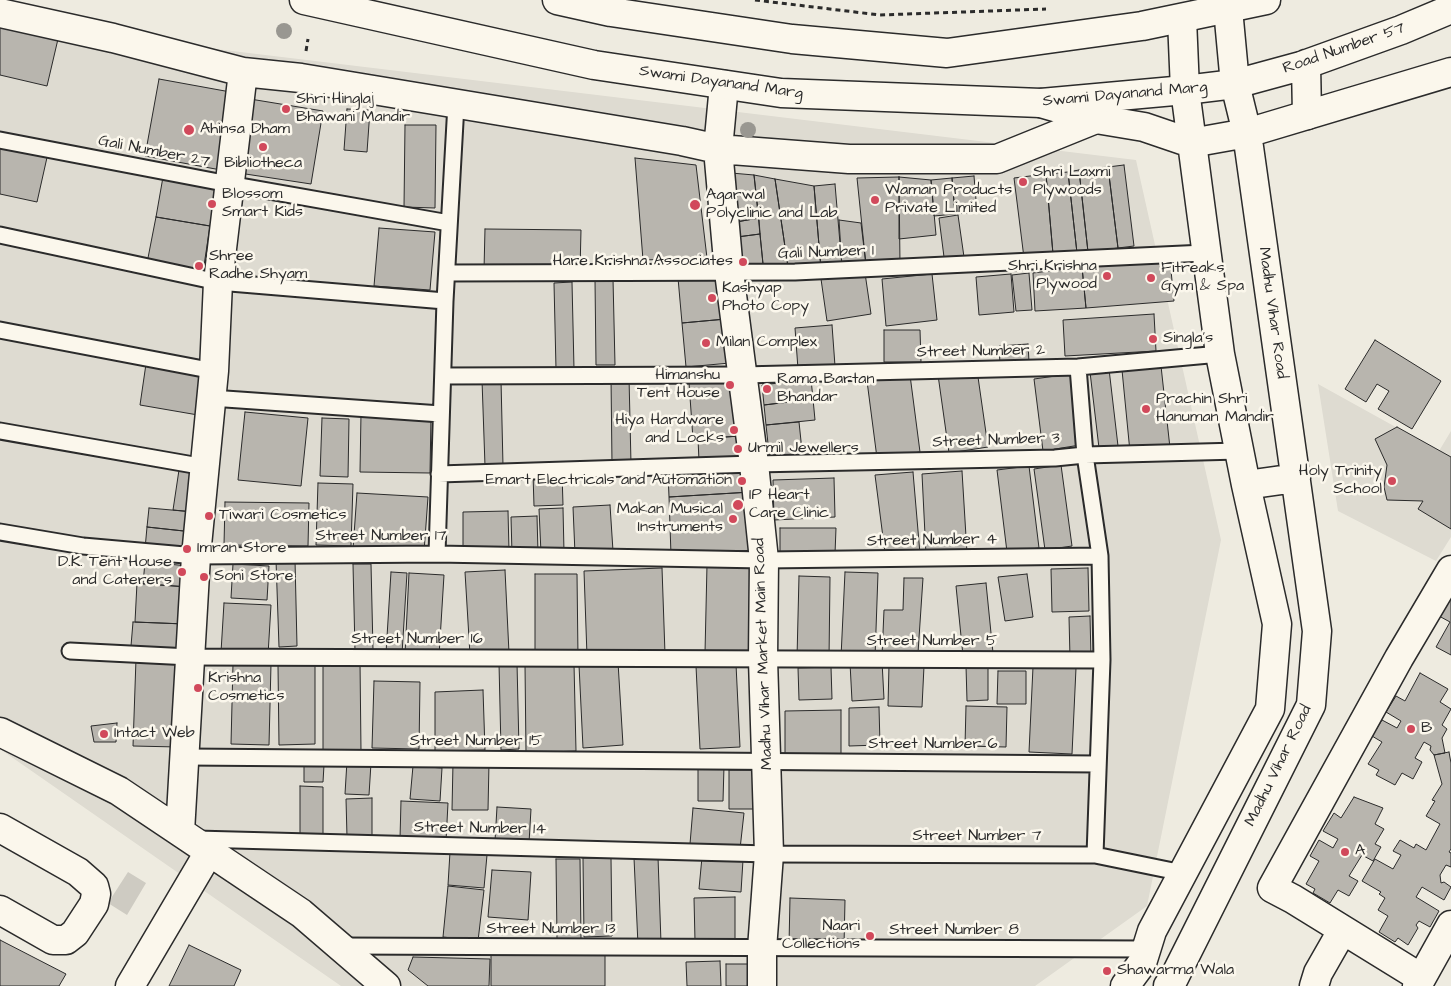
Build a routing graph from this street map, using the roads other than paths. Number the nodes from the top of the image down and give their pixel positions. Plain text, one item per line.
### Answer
1 (304, 0) edge
2 (557, 0) edge
3 (1266, 0) edge
4 (1228, 9) junction
5 (1451, 9) edge
6 (0, 13) edge
7 (1182, 19) junction
8 (1306, 64) junction
9 (243, 72) junction
10 (1451, 72) edge
11 (1235, 84) junction
12 (724, 85) junction
13 (1185, 90) junction
14 (1042, 103) junction
15 (456, 104) junction
16 (1308, 115) junction
17 (1096, 119) junction
18 (1247, 134) junction
19 (0, 140) edge
20 (1191, 143) junction
21 (718, 149) junction
22 (229, 184) junction
23 (449, 223) junction
24 (0, 235) edge
25 (1205, 253) junction
26 (729, 272) junction
27 (447, 273) junction
28 (218, 282) junction
29 (445, 301) junction
30 (0, 330) edge
31 (1220, 354) junction
32 (1078, 367) junction
33 (742, 375) junction
34 (443, 376) junction
35 (213, 384) junction
36 (441, 414) junction
37 (0, 431) edge
38 (1239, 451) junction
39 (1085, 455) junction
40 (754, 464) junction
41 (205, 467) junction
42 (439, 474) junction
43 (1296, 478) junction
44 (1246, 486) junction
45 (0, 532) edge
46 (437, 554) junction
47 (196, 556) junction
48 (1100, 556) junction
49 (764, 560) junction
50 (1451, 570) edge
51 (70, 651) dead end
52 (190, 657) junction
53 (763, 659) junction
54 (1102, 660) junction
55 (0, 732) edge
56 (184, 757) junction
57 (767, 761) junction
58 (1098, 764) junction
59 (1, 832) edge
60 (193, 841) junction
61 (769, 854) junction
62 (1095, 856) junction
63 (1182, 873) junction
64 (0, 910) edge
65 (1451, 925) edge
66 (1342, 931) junction
67 (1190, 945) junction
68 (339, 946) junction
69 (762, 948) junction
70 (1147, 948) junction
71 (1419, 982) edge
72 (1175, 984) edge
73 (130, 986) edge
74 (386, 986) edge
75 (762, 986) edge
76 (1125, 986) edge
77 (1314, 986) edge

1 - 12 street, Swami Dayanand Marg
2 - 7 street
3 - 4 street
4 - 7 street
4 - 11 street, Madhu Vihar Road
5 - 8 street, Road Number 57
6 - 9 street
7 - 13 street, Madhu Vihar Road
8 - 11 street, Road Number 57
8 - 16 street
9 - 15 street
9 - 22 street
10 - 16 street
11 - 13 street, Swami Dayanand Marg
11 - 18 street, Madhu Vihar Road
12 - 14 street, Swami Dayanand Marg
12 - 21 street, Madhu Vihar Market Main Road
13 - 14 street, Swami Dayanand Marg
13 - 20 street, Madhu Vihar Road
14 - 17 street
15 - 21 street
15 - 23 lane
16 - 18 street
17 - 20 street
17 - 21 street
18 - 20 street
18 - 43 street, Madhu Vihar Road
19 - 22 lane, Gali Number 27
20 - 25 street, Madhu Vihar Road
21 - 26 street, Madhu Vihar Market Main Road
22 - 23 lane, Gali Number 27
22 - 28 street
23 - 27 lane
24 - 28 lane
25 - 26 lane, Gali Number 1
25 - 31 street, Madhu Vihar Road
26 - 27 lane, Gali Number 1
26 - 33 street, Madhu Vihar Market Main Road
27 - 29 lane
28 - 29 lane
28 - 35 street
29 - 34 lane
30 - 35 lane
31 - 32 lane, Street Number 2
31 - 38 street, Madhu Vihar Road
32 - 33 lane, Street Number 2
32 - 39 lane
33 - 34 lane, Street Number 2
33 - 40 street, Madhu Vihar Market Main Road
34 - 36 lane
35 - 36 lane
35 - 41 street
36 - 42 lane
37 - 41 lane
38 - 39 lane, Street Number 3
38 - 44 street, Madhu Vihar Road
39 - 40 lane, Street Number 3
39 - 48 lane
40 - 42 lane, Street Number 3
40 - 49 street, Madhu Vihar Market Main Road
41 - 47 street
42 - 46 lane
43 - 44 street
43 - 67 street, Madhu Vihar Road
44 - 63 street, Madhu Vihar Road
45 - 47 lane, Street Number 17
46 - 47 lane, Street Number 17
46 - 49 lane, Street Number 17
47 - 52 street
48 - 49 lane, Street Number 4
48 - 54 lane
49 - 53 street, Madhu Vihar Market Main Road
50 - 66 street
51 - 52 lane, Street Number 16
52 - 53 lane, Street Number 16
52 - 56 street
53 - 54 lane, Street Number 5
53 - 57 street, Madhu Vihar Market Main Road
54 - 58 lane
55 - 60 street
56 - 57 lane, Street Number 15
56 - 60 street
57 - 58 lane, Street Number 6
57 - 61 street, Madhu Vihar Market Main Road
58 - 62 lane
59 - 64 street
60 - 61 lane, Street Number 14
60 - 68 street
60 - 73 street
61 - 62 lane, Street Number 7
61 - 69 street, Madhu Vihar Market Main Road
62 - 63 lane, Street Number 7
63 - 70 street, Madhu Vihar Road
65 - 71 street
66 - 71 street
66 - 77 street
67 - 70 street
67 - 72 street, Madhu Vihar Road
68 - 69 lane, Street Number 13
68 - 74 street
69 - 70 lane, Street Number 8
69 - 75 street, Madhu Vihar Market Main Road
70 - 72 street
70 - 76 street, Madhu Vihar Road

